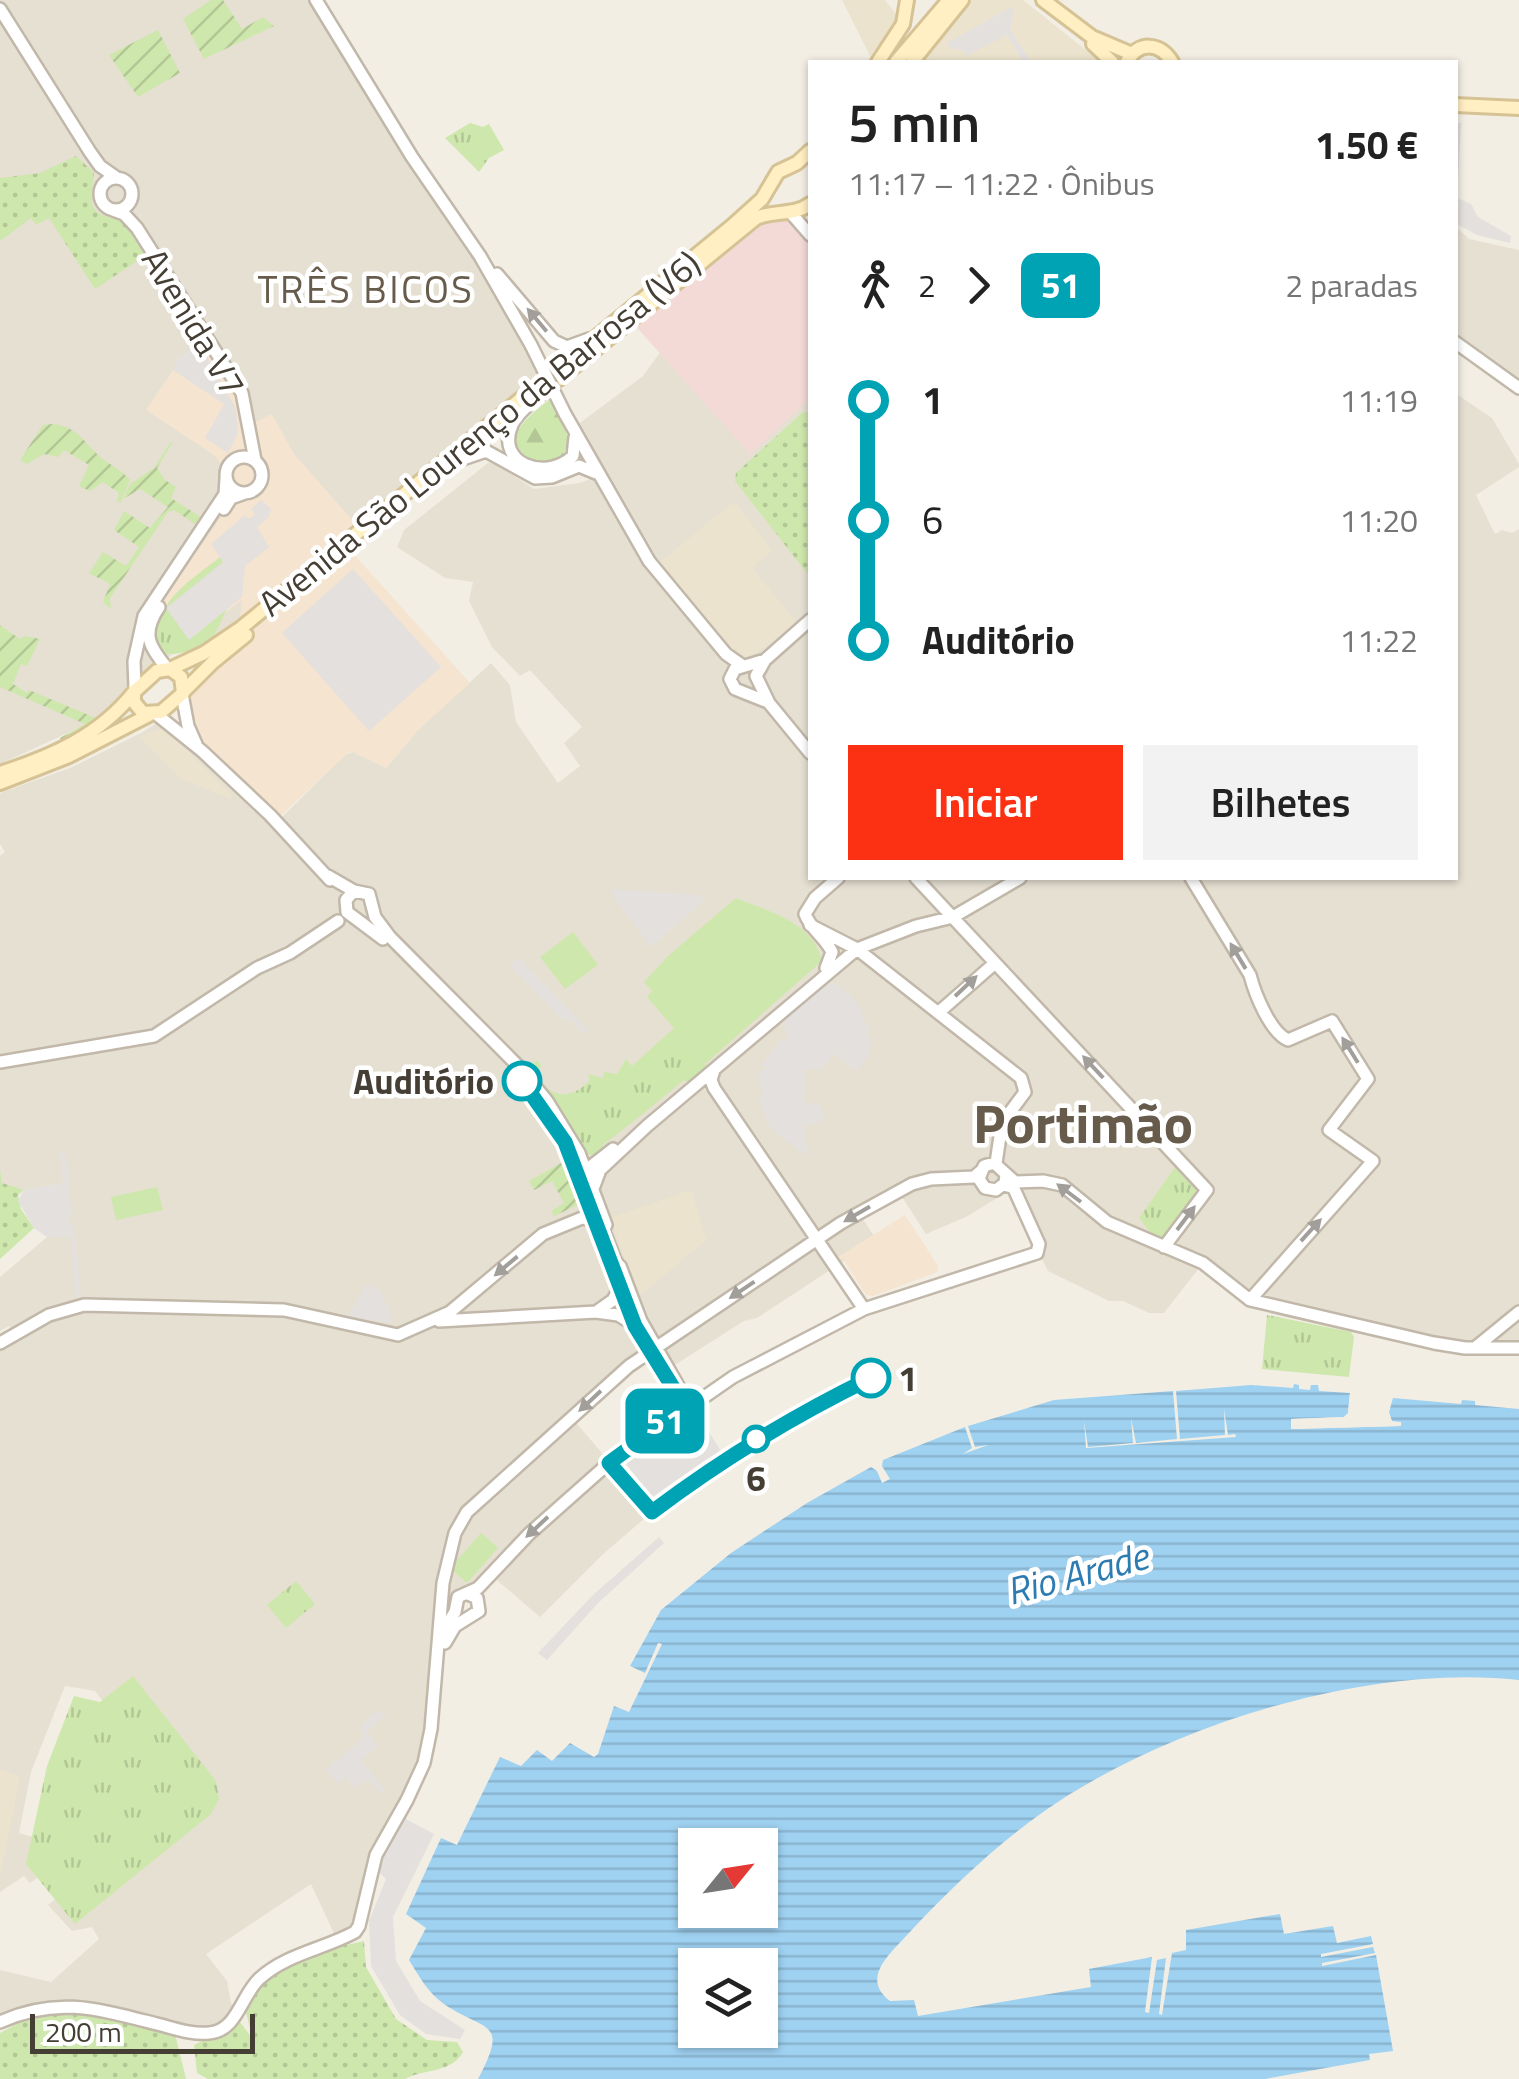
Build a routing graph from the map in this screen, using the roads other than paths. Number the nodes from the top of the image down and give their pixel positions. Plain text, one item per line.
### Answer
1 (316, 0) edge
2 (907, 0) edge
3 (938, 0) edge
4 (949, 0) edge
5 (962, 0) edge
6 (1035, 0) edge
7 (1043, 0) edge
8 (0, 9) edge
9 (1129, 58) edge
10 (879, 60) edge
11 (894, 60) edge
12 (895, 60) edge
13 (914, 60) edge
14 (1110, 60) edge
15 (1170, 60) edge
16 (1458, 102) edge
17 (1519, 104) edge
18 (90, 152) junction
19 (808, 153) edge
20 (777, 174) junction
21 (808, 174) edge
22 (116, 178) junction
23 (100, 195) junction
24 (131, 200) junction
25 (808, 207) edge
26 (113, 210) junction
27 (788, 212) junction
28 (138, 228) junction
29 (808, 233) edge
30 (480, 256) junction
31 (607, 329) junction
32 (1458, 344) edge
33 (1519, 388) edge
34 (540, 394) junction
35 (248, 417) junction
36 (573, 428) junction
37 (239, 457) junction
38 (255, 460) junction
39 (460, 460) junction
40 (599, 476) junction
41 (226, 478) junction
42 (245, 493) junction
43 (808, 622) edge
44 (726, 654) junction
45 (765, 660) junction
46 (744, 666) junction
47 (169, 668) junction
48 (731, 675) junction
49 (197, 677) junction
50 (756, 678) junction
51 (134, 690) junction
52 (747, 692) junction
53 (182, 693) junction
54 (769, 703) junction
55 (152, 714) junction
56 (185, 716) junction
57 (202, 751) junction
58 (808, 751) edge
59 (0, 773) edge
60 (0, 784) edge
61 (328, 876) junction
62 (836, 880) edge
63 (919, 880) edge
64 (1017, 880) edge
65 (1192, 880) edge
66 (354, 891) junction
67 (345, 903) junction
68 (373, 909) junction
69 (953, 917) junction
70 (359, 919) junction
71 (338, 921) dead end
72 (810, 925) junction
73 (916, 926) junction
74 (857, 949) junction
75 (996, 963) junction
76 (812, 984) junction
77 (939, 1012) junction
78 (0, 1062) edge
79 (714, 1069) junction
80 (517, 1076) junction
81 (691, 1089) junction
82 (722, 1100) junction
83 (646, 1126) junction
84 (570, 1137) junction
85 (630, 1137) junction
86 (606, 1164) junction
87 (996, 1164) junction
88 (980, 1170) junction
89 (587, 1171) junction
90 (1005, 1180) junction
91 (590, 1209) junction
92 (818, 1239) junction
93 (1164, 1247) junction
94 (622, 1271) junction
95 (621, 1289) junction
96 (1250, 1300) junction
97 (864, 1309) junction
98 (596, 1312) junction
99 (1514, 1316) edge
100 (434, 1321) junction
101 (1354, 1323) junction
102 (635, 1326) junction
103 (1496, 1332) junction
104 (0, 1343) edge
105 (652, 1345) junction
106 (1475, 1348) junction
107 (1511, 1350) edge
108 (687, 1406) junction
109 (444, 1583) junction
110 (468, 1594) junction
111 (459, 1612) junction
112 (439, 1648) junction
113 (436, 1671) junction
114 (0, 2022) edge

1 - 30 street
2 - 10 main road
3 - 11 main road
4 - 12 main road
5 - 13 main road
6 - 14 main road
7 - 9 main road
8 - 18 street
9 - 15 main road
16 - 17 main road
18 - 22 street
18 - 23 street
19 - 20 main road, Avenida São Lourenço da Barrosa (V6)
20 - 21 main road
20 - 27 main road
20 - 31 main road, Avenida São Lourenço da Barrosa (V6)
22 - 23 street
22 - 24 street
23 - 26 street
24 - 26 street
24 - 28 street, Avenida V7
25 - 27 main road, Avenida São Lourenço da Barrosa (V6)
26 - 28 street, Avenida V7
27 - 29 street
27 - 34 main road, Avenida São Lourenço da Barrosa (V6)
28 - 35 street, Avenida V7
31 -> 30 street
30 - 36 street, bridge
31 - 47 main road, Avenida São Lourenço da Barrosa (V6)
32 - 33 street
34 - 36 street
34 - 39 main road, Avenida São Lourenço da Barrosa (V6)
35 - 37 street, Avenida V7
35 - 38 street, Avenida V7
36 - 40 street
37 - 38 street
37 - 41 street
38 - 42 street
39 - 40 street
39 - 49 main road, Avenida São Lourenço da Barrosa (V6)
40 - 44 street
41 - 42 street
41 - 51 street
42 - 47 street
43 - 45 street
44 - 46 street
44 - 48 street
45 - 46 street
45 - 50 street
46 - 48 street
46 - 50 street
47 - 51 main road, Avenida São Lourenço da Barrosa (V6)
47 - 53 main road
48 - 52 street
49 - 53 main road, Avenida São Lourenço da Barrosa (V6)
49 - 56 street
50 - 52 street
50 - 54 street
51 - 55 main road
51 - 59 main road, Avenida São Lourenço da Barrosa (V6)
52 - 54 street
53 - 55 main road, Avenida São Lourenço da Barrosa (V6)
53 - 56 street
54 - 58 street
55 - 57 street
55 - 60 main road, Avenida São Lourenço da Barrosa (V6)
56 - 57 street
57 - 61 street
61 - 66 street
61 - 67 street
62 - 72 street
63 - 69 street
63 - 73 street
64 - 69 street
96 -> 65 street
66 - 67 street
66 - 68 street
67 - 70 street
68 - 70 street
68 - 84 street
69 - 73 street
69 - 75 street
70 - 80 street
71 - 78 street
72 - 74 street
72 - 76 street
73 - 74 street
74 - 76 street
74 - 77 street
77 -> 75 street
93 -> 75 street
76 - 79 street
77 - 87 street
79 - 81 street
79 - 82 street
80 - 89 street
80 - 91 street
81 - 82 street
81 - 83 street
82 - 92 street
83 - 85 street
83 - 86 street
84 - 85 street
84 - 89 street
85 - 89 street
86 - 89 street
86 - 91 street
87 - 88 street
87 - 90 street
88 - 90 street
88 -> 92 street
89 - 91 street
93 -> 90 street
90 - 97 street
91 - 94 street
91 - 94 street
91 - 95 street
91 -> 100 street
92 - 97 street
92 -> 105 street
93 - 96 street
94 - 95 street
94 - 105 street
95 - 98 street
95 - 102 street
96 - 101 street
97 - 108 street
98 - 100 street
98 - 102 street
99 - 103 street
99 - 107 street
100 - 104 street
101 - 106 street
101 - 107 street
102 - 105 street
103 - 106 street
103 - 107 street
105 - 108 street
105 -> 109 street
106 - 107 street
108 -> 110 street
109 - 111 street
109 - 112 street
110 - 111 street
110 - 111 street
111 - 112 street
111 - 113 street
112 - 113 street
113 - 114 street

